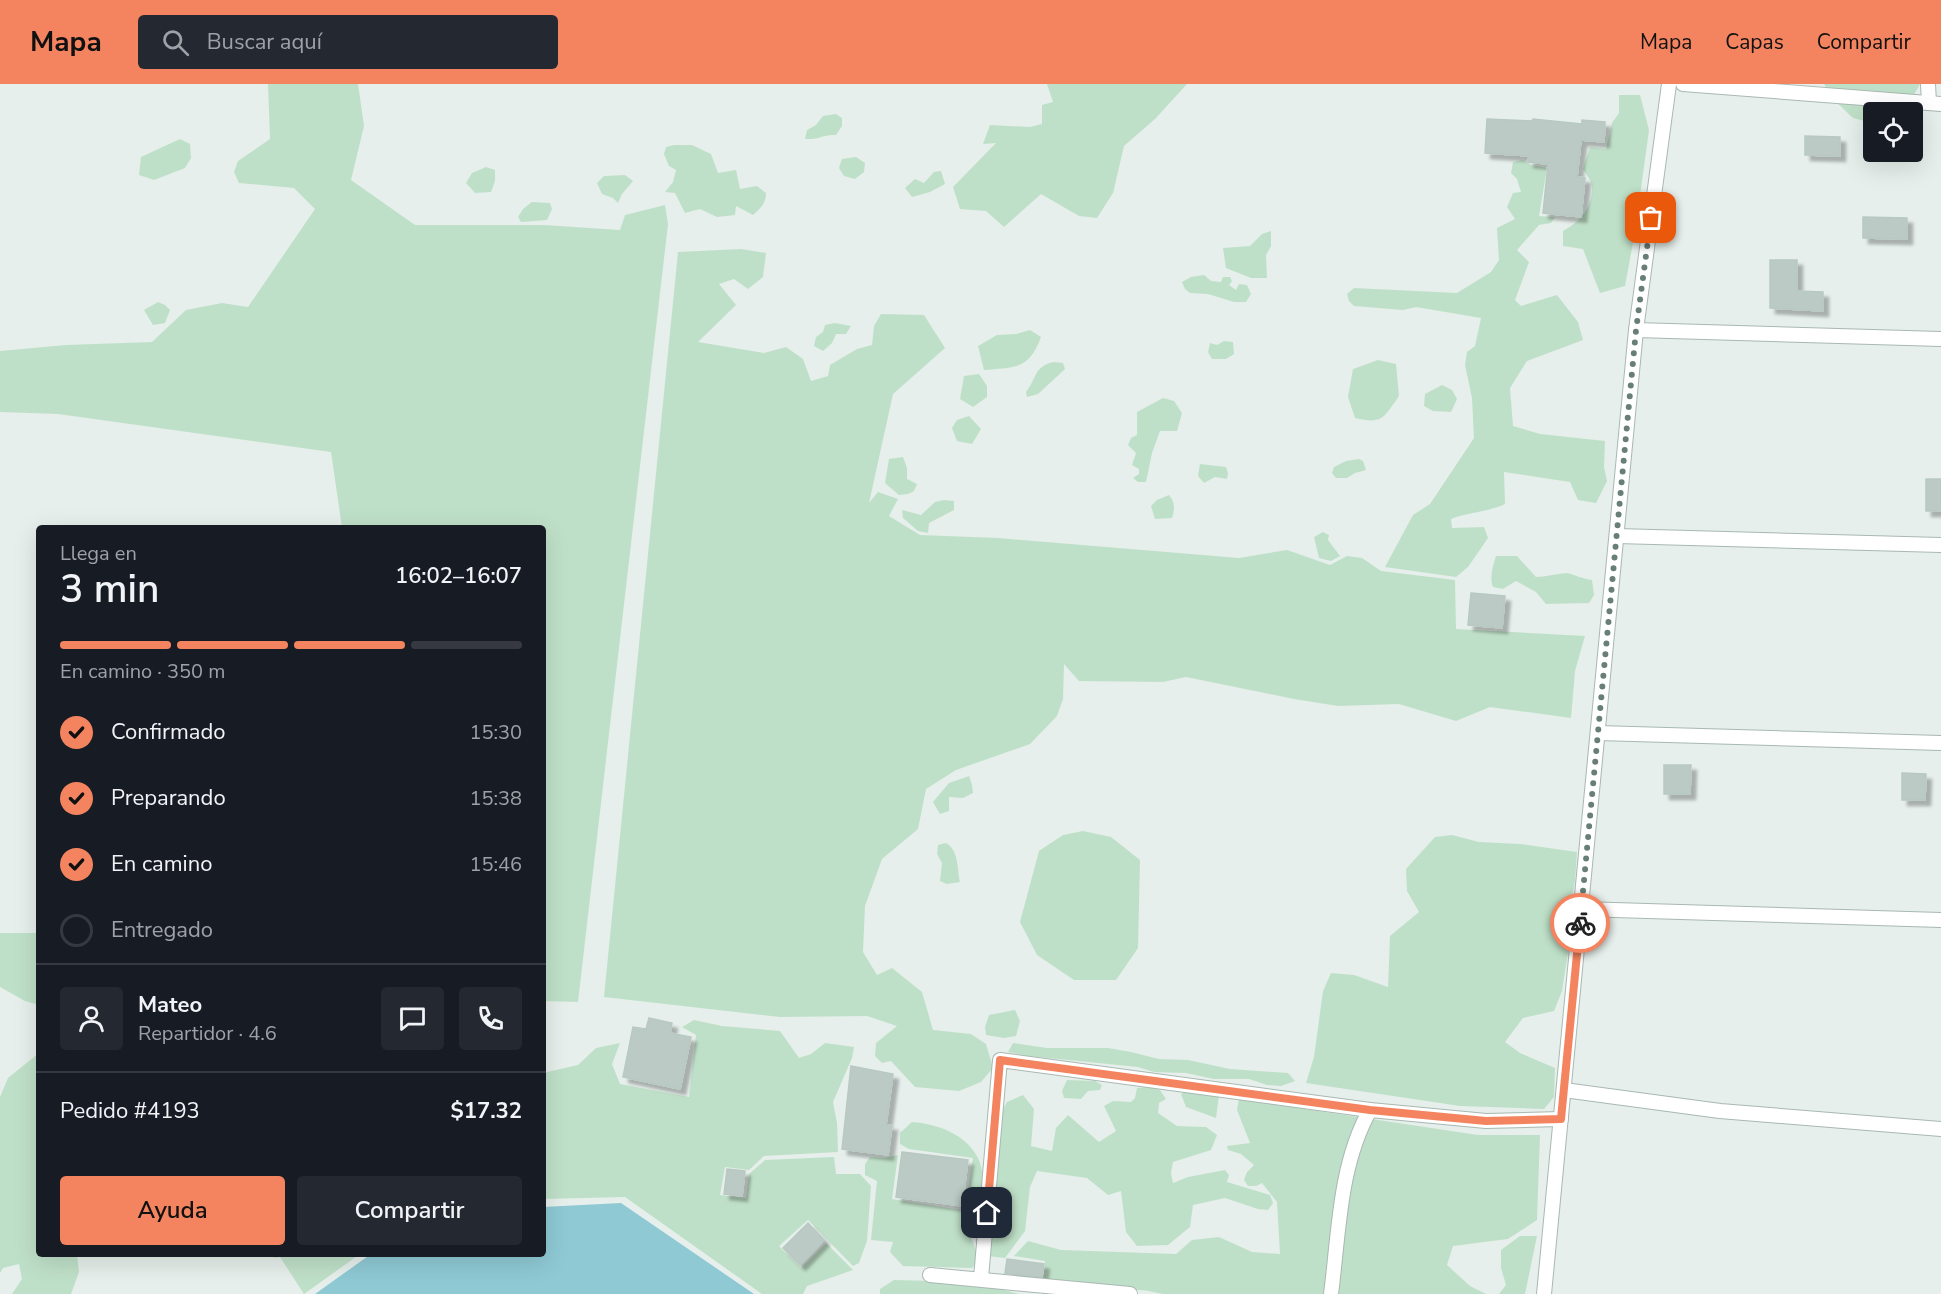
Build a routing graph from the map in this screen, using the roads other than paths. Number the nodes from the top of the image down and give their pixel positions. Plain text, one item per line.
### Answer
1 (1669, 84) edge
2 (1683, 84) edge
3 (1928, 84) edge
4 (1935, 104) edge
5 (1636, 330) junction
6 (1941, 339) edge
7 (1617, 536) junction
8 (1941, 545) edge
9 (1598, 733) junction
10 (1941, 743) edge
11 (1581, 909) junction
12 (1941, 920) edge
13 (1564, 1090) junction
14 (1370, 1110) junction
15 (1561, 1119) junction
16 (1941, 1129) edge
17 (930, 1275) dead end
18 (981, 1278) junction
19 (1130, 1294) edge
20 (1330, 1294) edge
21 (1544, 1294) edge

1 - 5 street
2 - 4 street
3 - 4 street
5 - 6 street
5 - 7 street
7 - 8 street
7 - 9 street
9 - 10 street
9 - 11 street
11 - 12 street
11 - 13 street
13 - 15 street
13 - 16 street
14 - 15 street
14 - 18 street
14 - 20 street
15 - 21 street
17 - 18 street
18 - 19 street

